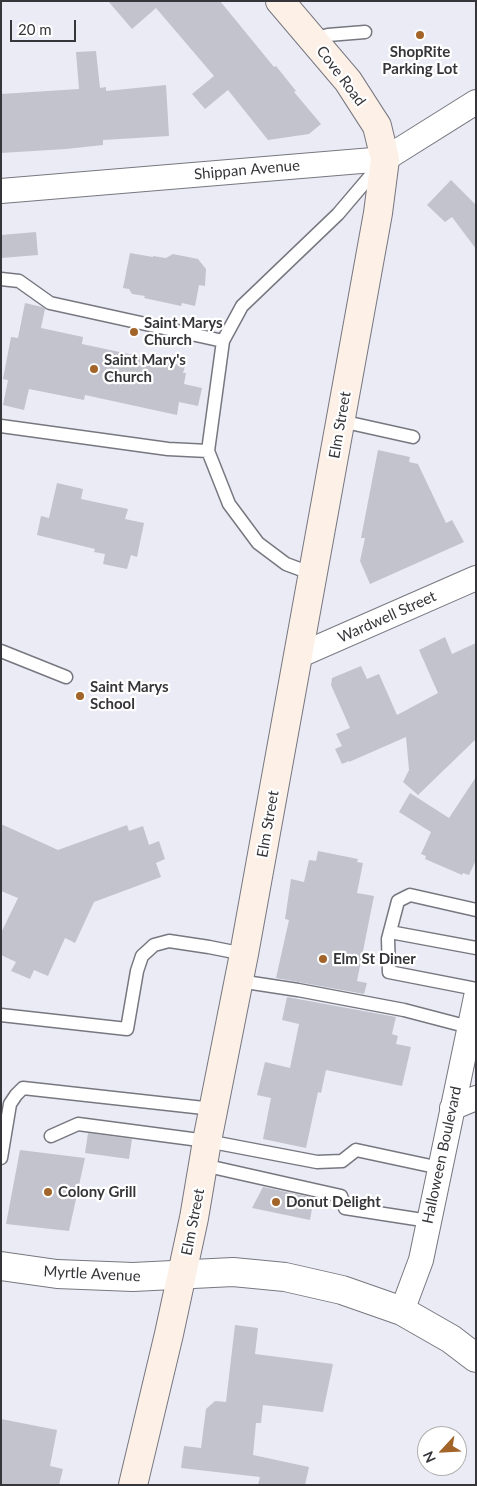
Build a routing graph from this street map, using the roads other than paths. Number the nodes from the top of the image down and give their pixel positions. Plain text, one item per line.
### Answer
1 (280, 1) edge
2 (365, 32) dead end
3 (313, 39) junction
4 (476, 102) edge
5 (385, 159) junction
6 (1, 191) edge
7 (1, 279) edge
8 (223, 341) junction
9 (341, 420) junction
10 (1, 426) edge
11 (413, 436) dead end
12 (208, 450) junction
13 (313, 574) junction
14 (476, 578) edge
15 (1, 651) edge
16 (298, 656) junction
17 (66, 677) dead end
18 (476, 910) edge
19 (390, 932) junction
20 (476, 948) edge
21 (244, 954) junction
22 (239, 982) junction
23 (476, 989) edge
24 (476, 997) edge
25 (1, 1015) edge
26 (469, 1027) junction
27 (476, 1098) edge
28 (452, 1108) junction
29 (213, 1109) junction
30 (51, 1136) dead end
31 (205, 1153) junction
32 (1, 1158) edge
33 (440, 1168) junction
34 (429, 1220) junction
35 (1, 1266) edge
36 (182, 1275) junction
37 (402, 1311) junction
38 (476, 1358) edge
39 (133, 1485) edge

1 - 3 main road, Cove Road
2 - 3 lane
3 - 5 main road, Cove Road
4 - 5 street, Shippan Avenue
5 - 6 street, Shippan Avenue
5 - 8 lane
5 - 9 main road, Elm Street
7 - 8 lane
8 - 12 lane
9 - 11 lane
9 - 13 main road, Elm Street
10 - 12 lane
12 - 13 lane
13 - 16 main road, Elm Street
14 - 16 street, Wardwell Street
15 - 17 lane
16 - 21 main road, Elm Street
18 - 19 lane
19 - 20 lane
19 - 23 lane
21 - 22 main road, Elm Street
21 - 25 lane
22 - 26 lane
22 - 29 main road, Elm Street
24 - 26 street, Halloween Boulevard
26 - 28 street, Halloween Boulevard
27 - 28 street
28 - 33 street, Halloween Boulevard
29 - 31 main road, Elm Street
29 - 32 lane
30 - 31 lane
31 - 33 lane
31 - 34 lane
31 - 36 main road, Elm Street
33 - 34 street, Halloween Boulevard
34 - 37 street, Halloween Boulevard
35 - 36 street, Myrtle Avenue
36 - 37 street, Myrtle Avenue
36 - 39 main road, Elm Street
37 - 38 street, Myrtle Avenue

